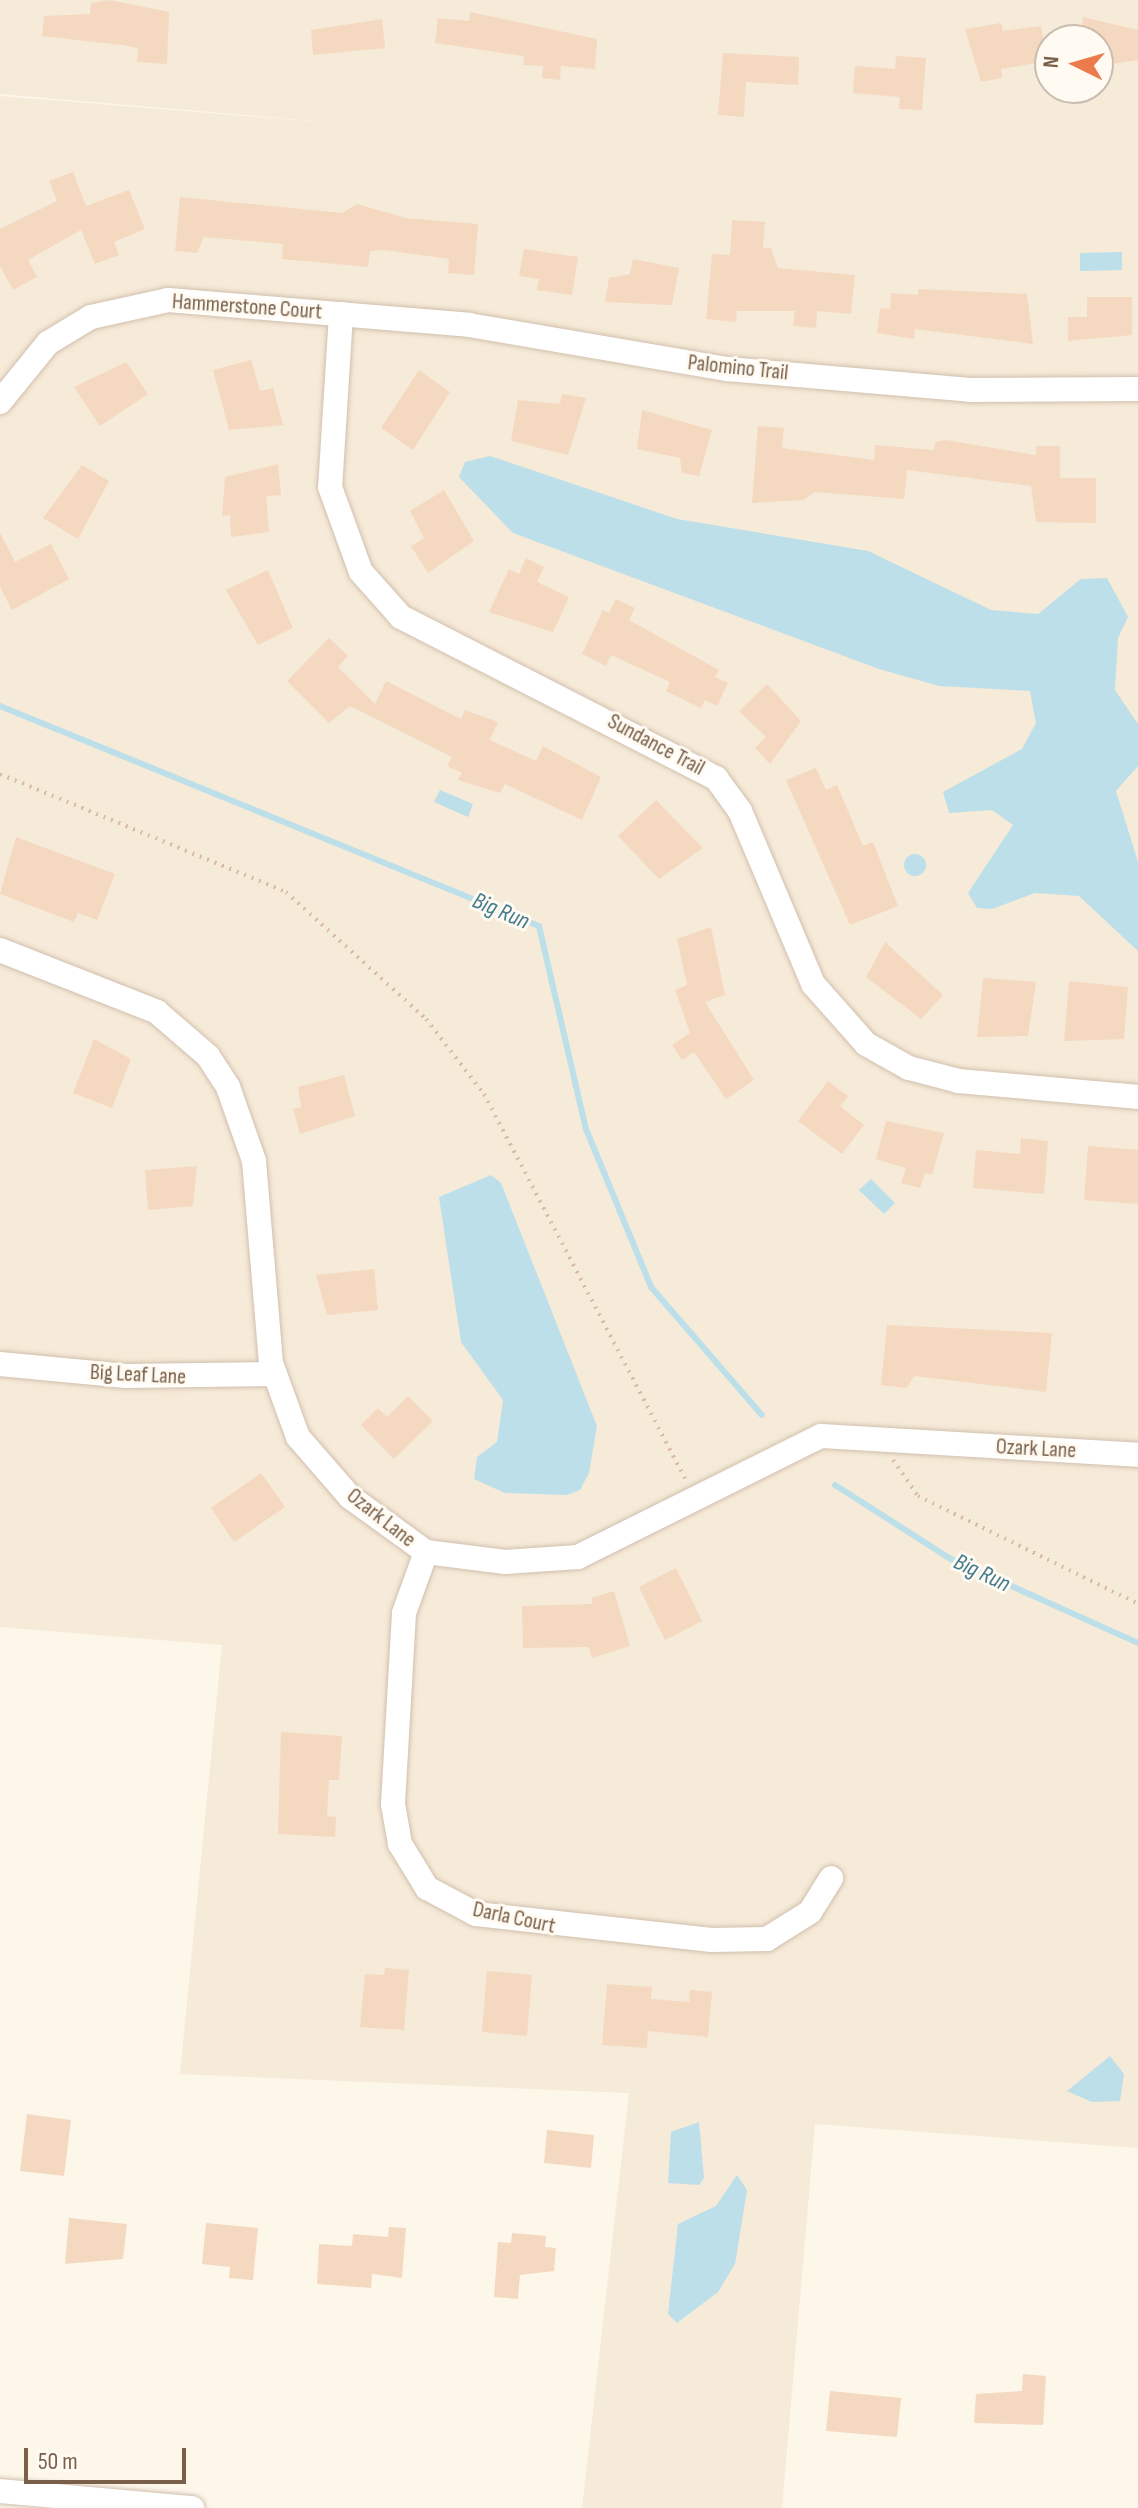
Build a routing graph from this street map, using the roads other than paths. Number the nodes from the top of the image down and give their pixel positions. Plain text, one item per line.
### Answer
1 (341, 314) junction
2 (1138, 389) edge
3 (0, 402) edge
4 (0, 950) edge
5 (1138, 1097) edge
6 (0, 1364) edge
7 (275, 1374) junction
8 (1138, 1455) edge
9 (426, 1552) junction
10 (831, 1878) dead end
11 (0, 2491) edge
12 (192, 2508) edge

1 - 2 street, Palomino Trail
1 - 3 street, Hammerstone Court
1 - 5 street, Sundance Trail
4 - 7 street, Ozark Lane
6 - 7 street, Big Leaf Lane
7 - 9 street, Ozark Lane
8 - 9 street, Ozark Lane
9 - 10 street, Darla Court
11 - 12 street

